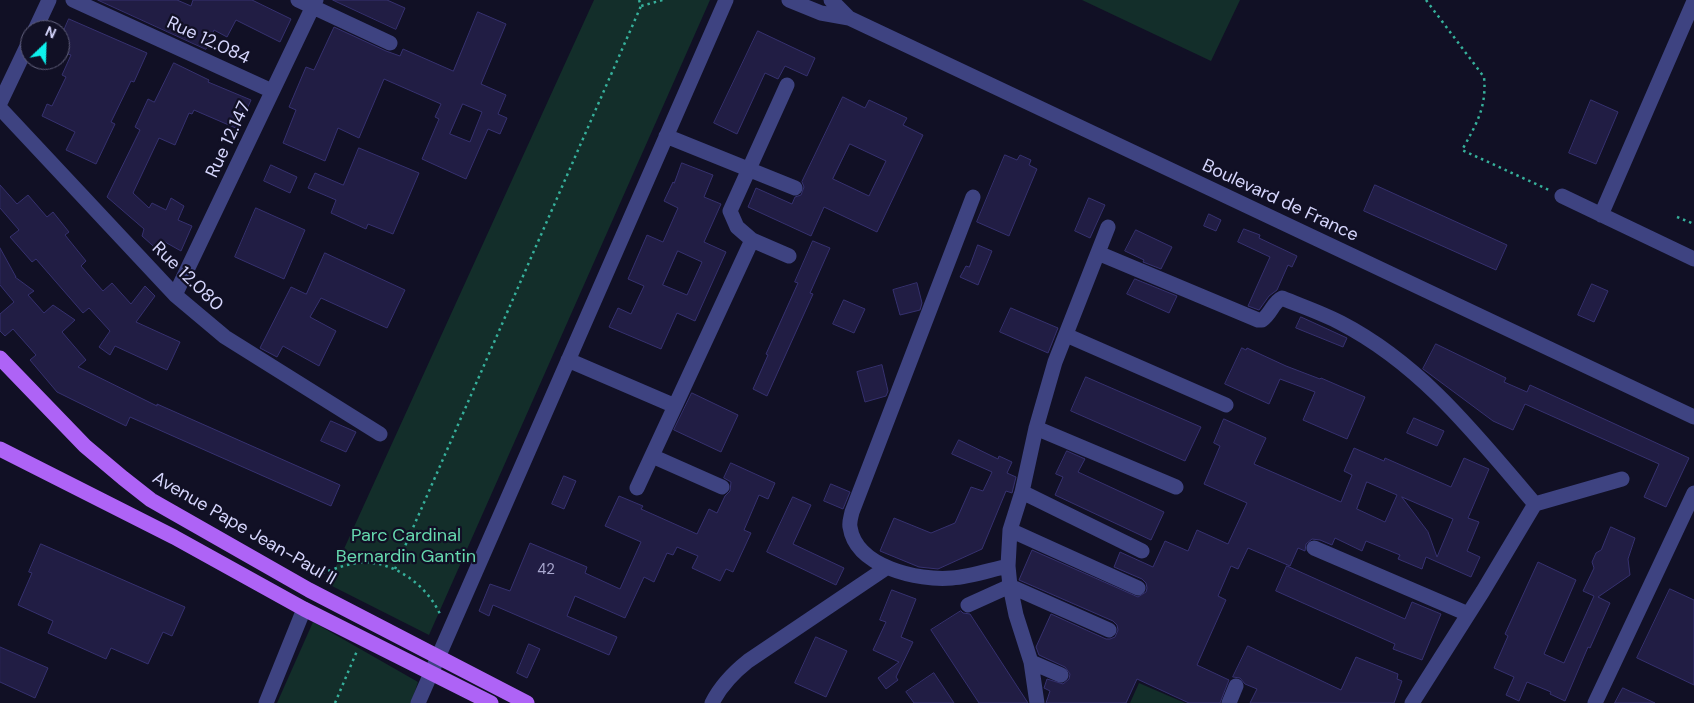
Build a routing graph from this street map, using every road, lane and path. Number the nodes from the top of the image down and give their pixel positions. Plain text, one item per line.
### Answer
1 (49, 0) edge
2 (73, 0) edge
3 (298, 0) edge
4 (639, 0) edge
5 (663, 0) edge
6 (726, 0) edge
7 (789, 0) edge
8 (831, 0) edge
9 (1426, 0) edge
10 (1694, 1) edge
11 (314, 4) edge
12 (641, 6) junction
13 (849, 18) junction
14 (40, 20) edge
15 (390, 43) dead end
16 (20, 61) edge
17 (786, 85) dead end
18 (272, 91) junction
19 (0, 103) edge
20 (0, 108) edge
21 (666, 136) junction
22 (749, 169) junction
23 (795, 188) dead end
24 (1562, 196) joint
25 (973, 198) dead end
26 (1601, 215) junction
27 (1677, 216) dead end
28 (1694, 224) edge
29 (1108, 227) dead end
30 (752, 240) junction
31 (1098, 253) junction
32 (789, 256) dead end
33 (1694, 259) edge
34 (175, 295) junction
35 (1066, 335) junction
36 (0, 358) edge
37 (568, 360) junction
38 (1226, 405) dead end
39 (675, 406) junction
40 (1694, 418) edge
41 (1036, 428) junction
42 (380, 434) dead end
43 (0, 449) edge
44 (652, 456) junction
45 (1622, 479) dead end
46 (722, 487) dead end
47 (1176, 487) dead end
48 (637, 488) dead end
49 (1022, 492) junction
50 (1694, 493) edge
51 (1535, 504) junction
52 (1010, 530) junction
53 (1314, 548) dead end
54 (1142, 550) dead end
55 (1008, 566) junction
56 (886, 568) junction
57 (394, 569) junction
58 (316, 575) dead end
59 (1010, 586) junction
60 (1138, 588) dead end
61 (968, 605) dead end
62 (304, 609) junction
63 (1468, 614) junction
64 (1109, 630) dead end
65 (446, 636) junction
66 (362, 638) junction
67 (438, 656) junction
68 (1031, 662) junction
69 (430, 673) junction
70 (1061, 675) dead end
71 (1236, 686) dead end
72 (1418, 701) edge
73 (266, 703) edge
74 (335, 703) edge
75 (418, 703) edge
76 (491, 703) edge
77 (527, 703) edge
78 (712, 703) edge
79 (1037, 703) edge
80 (1229, 703) edge
81 (1595, 703) edge

1 - 14 street
2 - 18 street, Rue 12.084
3 - 11 street
4 - 12 path
5 - 12 path
6 - 21 street
7 - 13 street, Boulevard de France
8 - 13 street, Boulevard de France
9 - 24 path
10 - 26 street
11 - 15 street
11 - 18 street, Rue 12.147
12 - 57 path
13 - 40 street, Boulevard de France
16 - 19 street
17 - 22 street
18 - 34 street, Rue 12.147
20 - 34 street, Rue 12.080
21 - 22 street
21 - 37 street
22 - 23 street
22 - 30 street
24 - 26 street
25 - 56 street
26 - 33 street
27 - 28 path
29 - 31 street
30 - 32 street
30 - 39 street
31 - 35 street
31 - 51 street
34 - 42 street, Rue 12.080
35 - 38 street
35 - 41 street
36 - 67 main road, Avenue Pape Jean-Paul II
37 - 39 street
37 - 65 street
39 - 44 street
41 - 47 street
41 - 49 street
43 - 62 main road
44 - 46 street
44 - 48 street
45 - 51 street
49 - 52 street
49 - 54 street
50 - 81 street
51 - 63 street
52 - 55 street
52 - 60 street
53 - 63 street
55 - 56 street
55 - 59 street
56 - 78 street
57 - 58 path
57 - 65 path
59 - 61 street
59 - 64 street
59 - 68 street
62 - 66 main road
62 - 73 street
63 - 72 street
65 - 67 street
66 - 69 main road
66 - 74 path
67 - 69 street
67 - 77 main road, Avenue Pape Jean-Paul II
68 - 70 street
68 - 79 street
69 - 75 street
69 - 76 main road
71 - 80 street

